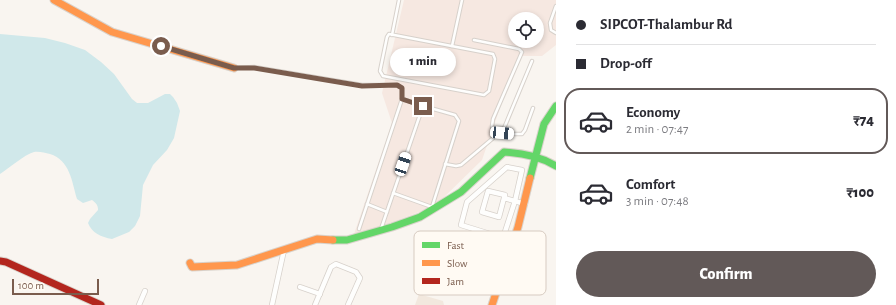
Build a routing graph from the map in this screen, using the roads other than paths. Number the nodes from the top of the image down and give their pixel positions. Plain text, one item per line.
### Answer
1 (54, 0) edge
2 (399, 0) edge
3 (462, 0) edge
4 (556, 6) edge
5 (556, 33) edge
6 (392, 35) junction
7 (474, 40) dead end
8 (452, 46) junction
9 (532, 61) dead end
10 (234, 68) joint
11 (402, 99) junction
12 (423, 106) junction
13 (556, 106) edge
14 (533, 108) dead end
15 (502, 133) junction
16 (494, 137) junction
17 (537, 157) junction
18 (445, 164) junction
19 (556, 166) edge
20 (393, 194) junction
21 (504, 198) junction
22 (515, 201) junction
23 (367, 204) junction
24 (525, 204) junction
25 (387, 212) junction
26 (359, 229) dead end
27 (380, 231) junction
28 (480, 231) edge
29 (505, 231) edge
30 (517, 231) edge
31 (284, 250) junction
32 (0, 261) edge
33 (190, 263) dead end
34 (300, 287) dead end
35 (145, 291) dead end
36 (320, 294) junction
37 (495, 295) edge
38 (97, 304) edge
39 (139, 305) edge
40 (272, 305) edge
41 (315, 305) edge
42 (348, 305) edge
43 (492, 305) edge

1 - 10 street
2 - 6 lane
3 - 8 lane
4 - 5 lane
6 - 8 lane
6 - 8 lane
7 - 16 lane
9 - 15 lane
10 - 11 lane
11 - 12 lane
11 - 23 lane
12 - 18 lane
12 - 20 lane
13 - 17 street
14 - 15 lane
15 - 16 lane
16 - 18 lane
17 - 19 street
17 - 24 street
17 - 27 street
18 - 20 lane
20 - 25 lane
21 - 21 street
21 - 22 street
22 - 24 street
22 - 28 street
22 - 29 street
23 - 25 lane
23 - 26 lane
24 - 30 street
25 - 27 lane
27 - 31 street
31 - 33 street
31 - 40 street
32 - 38 street
34 - 36 street
35 - 39 street
36 - 41 street
36 - 42 street
37 - 43 street

